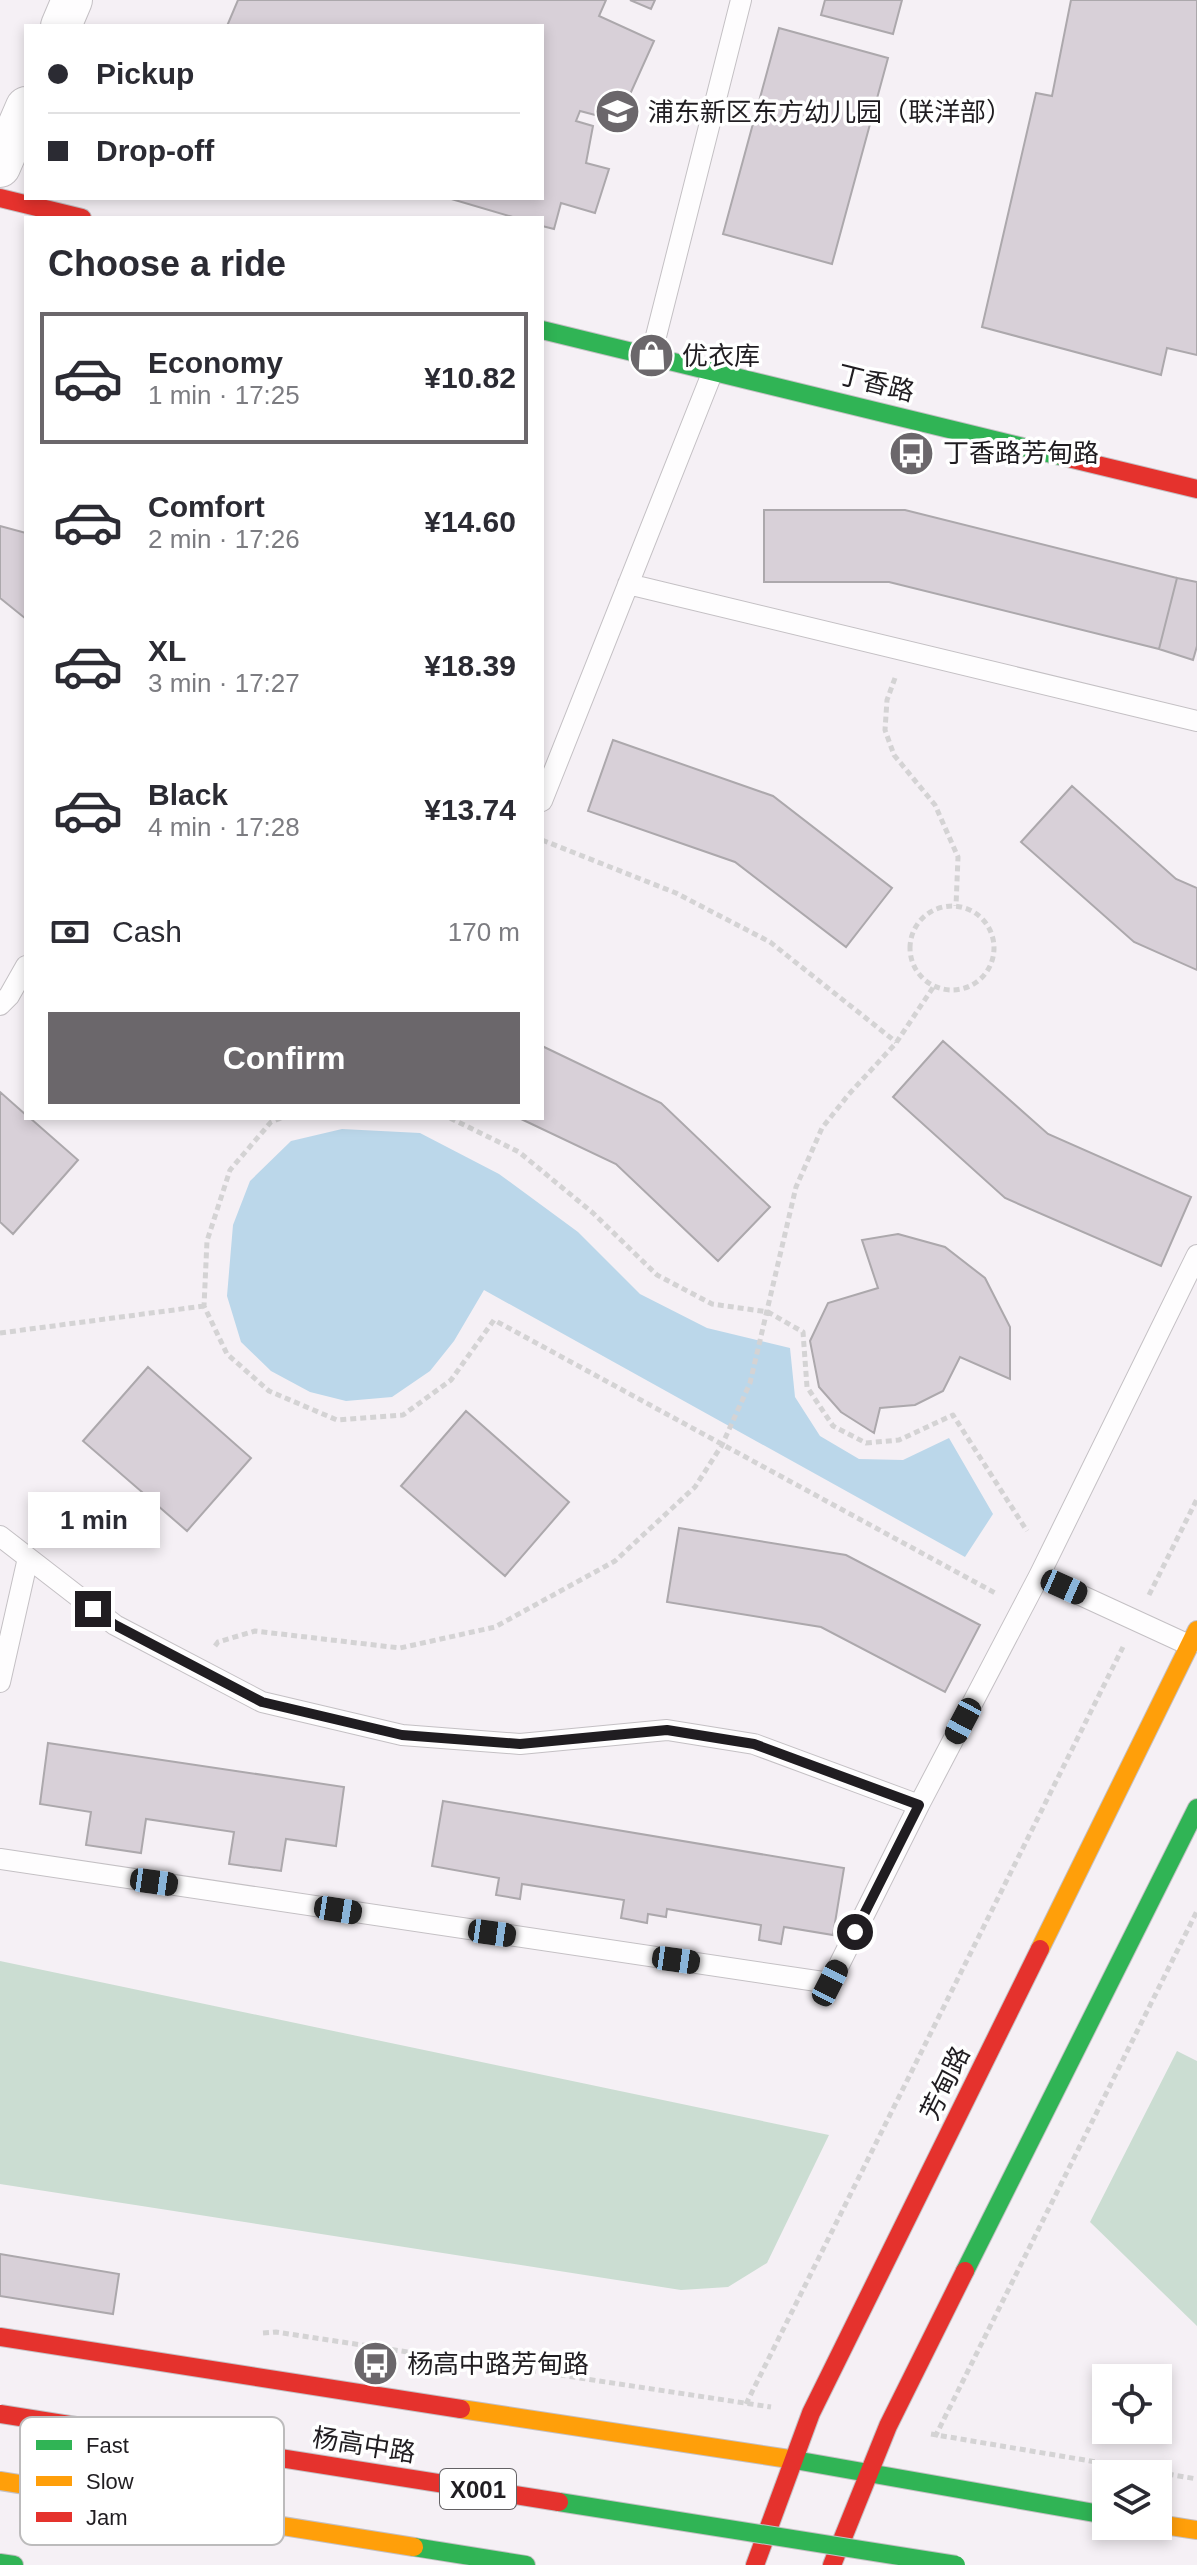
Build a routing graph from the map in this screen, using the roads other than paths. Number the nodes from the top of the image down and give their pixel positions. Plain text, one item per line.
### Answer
1 (72, 0) edge
2 (741, 0) edge
3 (62, 24) edge
4 (24, 112) edge
5 (0, 167) edge
6 (0, 198) edge
7 (74, 216) edge
8 (544, 330) edge
9 (651, 356) junction
10 (713, 371) junction
11 (1197, 489) edge
12 (628, 584) junction
13 (1197, 721) edge
14 (544, 796) edge
15 (24, 970) edge
16 (0, 1005) edge
17 (1197, 1255) edge
18 (0, 1536) edge
19 (28, 1558) junction
20 (1043, 1569) junction
21 (1193, 1638) edge
22 (0, 1682) edge
23 (919, 1805) junction
24 (1197, 1808) edge
25 (0, 1859) edge
26 (0, 2337) edge
27 (0, 2414) edge
28 (20, 2417) edge
29 (284, 2459) edge
30 (792, 2460) junction
31 (867, 2474) junction
32 (0, 2481) edge
33 (20, 2484) edge
34 (1092, 2513) edge
35 (284, 2526) edge
36 (1172, 2526) edge
37 (1197, 2530) edge
38 (0, 2563) edge
39 (14, 2565) edge
40 (526, 2565) edge
41 (755, 2565) edge
42 (832, 2565) edge
43 (956, 2565) edge

1 - 3 street
2 - 9 lane
4 - 5 street
6 - 7 main road
8 - 9 main road, 丁香路
9 - 10 main road, 丁香路
10 - 11 main road, 丁香路
10 - 12 lane
12 - 13 lane
12 - 14 lane
15 - 16 lane
17 - 20 lane
18 - 19 lane
19 - 22 lane
19 - 23 lane
20 - 21 lane
20 - 23 lane
21 - 30 main road, 芳甸路
23 - 25 lane
24 - 31 main road
26 - 30 main road, 杨高中路
27 - 28 main road, 杨高中路 / X001, bridge
29 - 43 main road, 杨高中路 / X001, bridge
30 - 31 main road, 杨高中路
30 - 41 main road, 芳甸路
31 - 34 main road, 杨高中路
31 - 42 main road
32 - 33 main road
35 - 40 main road
36 - 37 main road
38 - 39 main road

